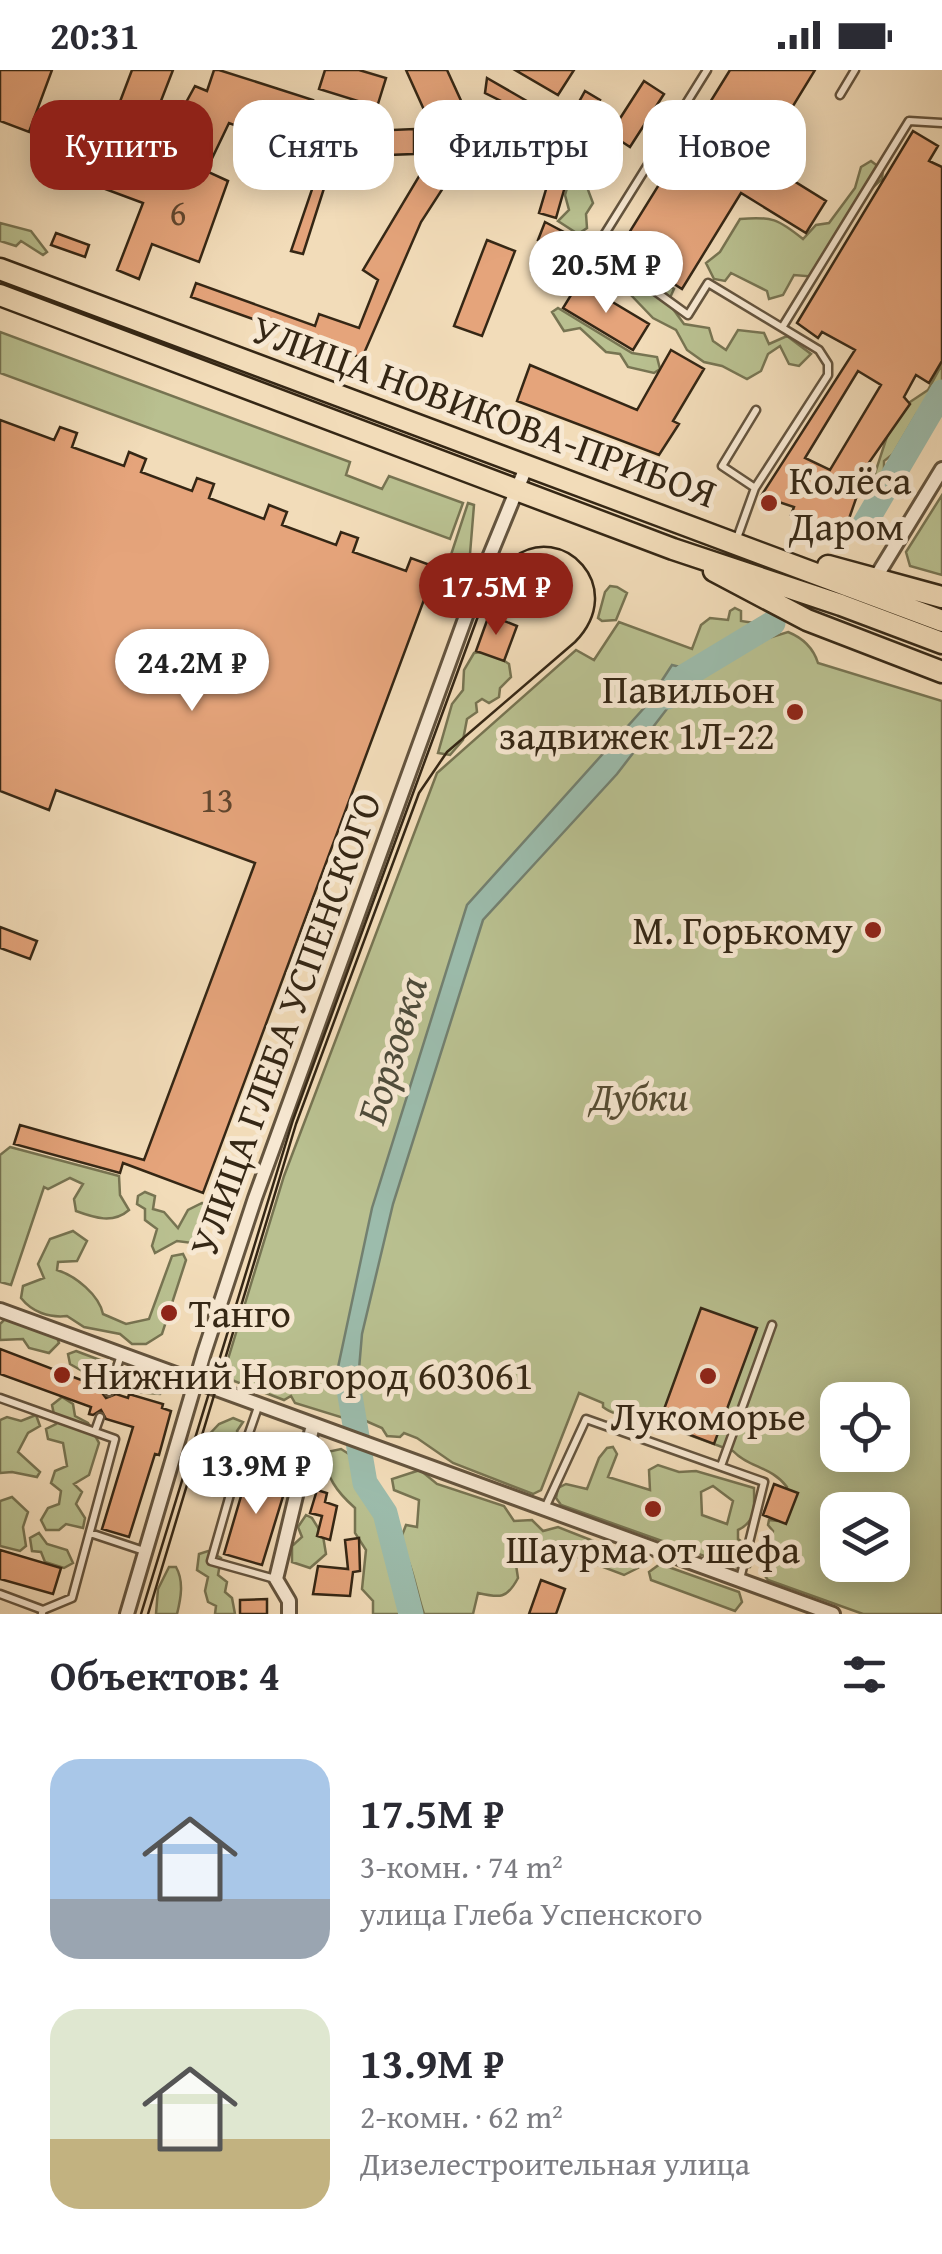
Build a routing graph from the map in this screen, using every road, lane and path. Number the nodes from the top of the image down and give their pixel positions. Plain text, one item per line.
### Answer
1 (707, 70) edge
2 (855, 70) edge
3 (840, 95) dead end
4 (942, 123) edge
5 (0, 268) edge
6 (0, 294) edge
7 (783, 326) junction
8 (756, 410) dead end
9 (527, 465) junction
10 (942, 469) edge
11 (755, 488) junction
12 (516, 489) junction
13 (744, 546) junction
14 (673, 549) junction
15 (876, 577) junction
16 (942, 597) edge
17 (942, 622) edge
18 (942, 643) edge
19 (942, 672) edge
20 (0, 1310) edge
21 (772, 1325) dead end
22 (122, 1355) junction
23 (196, 1383) junction
24 (109, 1392) dead end
25 (0, 1398) edge
26 (258, 1406) junction
27 (100, 1417) dead end
28 (313, 1425) junction
29 (94, 1431) junction
30 (241, 1456) junction
31 (721, 1466) junction
32 (301, 1473) junction
33 (545, 1508) junction
34 (90, 1533) junction
35 (145, 1552) junction
36 (276, 1579) junction
37 (740, 1580) junction
38 (0, 1594) edge
39 (42, 1612) edge
40 (127, 1614) edge
41 (289, 1614) edge
42 (833, 1614) edge

1 - 7 lane
2 - 3 lane
4 - 7 lane
5 - 9 main road, УЛИЦА НОВИКОВА-ПРИБОЯ
6 - 12 main road, УЛИЦА НОВИКОВА-ПРИБОЯ
7 - 11 lane
8 - 11 lane
9 - 12 street, УЛИЦА ГЛЕБА УСПЕНСКОГО
9 - 13 main road, УЛИЦА НОВИКОВА-ПРИБОЯ
10 - 15 street
11 - 13 lane
12 - 14 main road, УЛИЦА НОВИКОВА-ПРИБОЯ
12 - 23 street, УЛИЦА ГЛЕБА УСПЕНСКОГО
13 - 15 main road
13 - 17 main road, УЛИЦА НОВИКОВА-ПРИБОЯ
14 - 18 main road, УЛИЦА НОВИКОВА-ПРИБОЯ
14 - 19 main road
15 - 16 main road
20 - 22 street
21 - 31 lane
22 - 23 street
22 - 24 lane
23 - 26 street
23 - 35 street, УЛИЦА ГЛЕБА УСПЕНСКОГО
25 - 29 lane
26 - 28 street
26 - 30 lane
27 - 29 lane
28 - 32 street
28 - 33 street
29 - 34 lane
30 - 32 lane
30 - 36 lane
31 - 33 lane
31 - 37 lane
32 - 36 street
33 - 37 street
34 - 35 lane
34 - 39 lane
35 - 40 street, УЛИЦА ГЛЕБА УСПЕНСКОГО
36 - 41 street
37 - 42 street
38 - 39 lane

